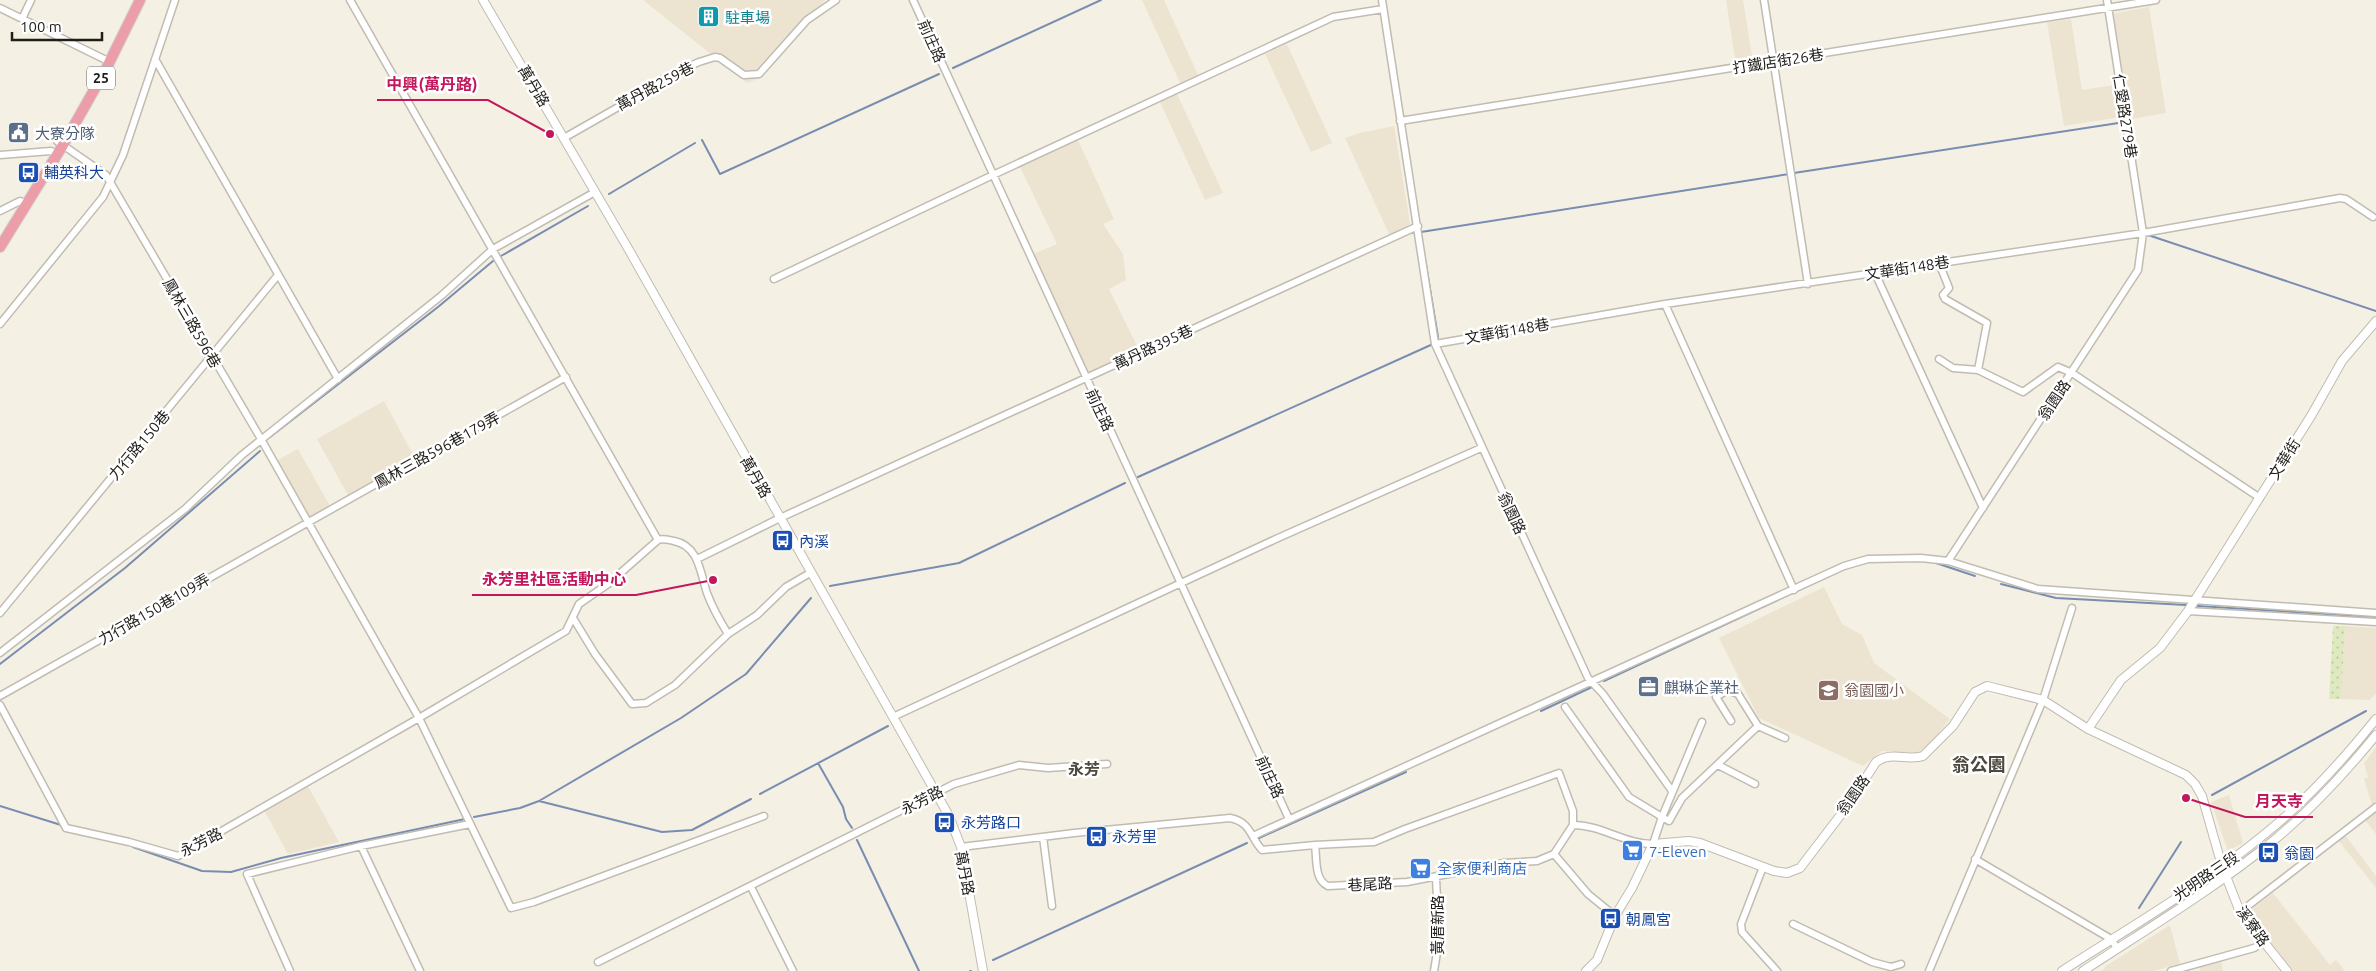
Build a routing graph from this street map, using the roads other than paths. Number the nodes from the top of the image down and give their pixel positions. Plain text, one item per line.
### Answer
1 (31, 0) edge
2 (132, 0) edge
3 (140, 0) edge
4 (175, 0) edge
5 (350, 0) edge
6 (483, 0) edge
7 (836, 0) edge
8 (913, 0) edge
9 (1382, 0) edge
10 (1764, 0) edge
11 (2107, 0) edge
12 (2156, 0) edge
13 (0, 8) edge
14 (2108, 8) junction
15 (1384, 9) junction
16 (22, 19) junction
17 (154, 59) junction
18 (107, 61) junction
19 (1774, 61) junction
20 (1400, 121) junction
21 (564, 138) junction
22 (60, 143) junction
23 (54, 153) junction
24 (0, 155) edge
25 (993, 175) junction
26 (110, 182) junction
27 (595, 192) junction
28 (23, 202) junction
29 (0, 211) edge
30 (2373, 218) dead end
31 (1418, 226) junction
32 (2145, 232) junction
33 (0, 234) edge
34 (0, 247) edge
35 (493, 249) junction
36 (1939, 263) junction
37 (1875, 273) junction
38 (278, 275) junction
39 (774, 278) dead end
40 (1808, 284) junction
41 (1665, 304) junction
42 (2376, 321) edge
43 (0, 324) edge
44 (1435, 341) junction
45 (212, 357) junction
46 (1939, 359) dead end
47 (1978, 370) junction
48 (2072, 373) junction
49 (566, 377) junction
50 (1086, 378) junction
51 (338, 379) junction
52 (261, 439) junction
53 (1481, 448) junction
54 (2260, 498) junction
55 (1983, 508) junction
56 (780, 518) junction
57 (308, 522) junction
58 (658, 540) junction
59 (696, 559) junction
60 (1948, 561) junction
61 (810, 573) junction
62 (1180, 582) junction
63 (1794, 590) junction
64 (2195, 599) junction
65 (2072, 608) dead end
66 (2188, 612) junction
67 (2376, 612) edge
68 (0, 613) edge
69 (573, 618) junction
70 (2376, 622) edge
71 (728, 634) junction
72 (0, 653) edge
73 (1592, 681) junction
74 (0, 696) edge
75 (2043, 700) junction
76 (0, 705) edge
77 (1565, 707) dead end
78 (895, 716) junction
79 (419, 718) junction
80 (2376, 719) edge
81 (1731, 721) dead end
82 (1702, 722) dead end
83 (1758, 726) junction
84 (2088, 729) junction
85 (2376, 734) edge
86 (1784, 738) dead end
87 (1107, 764) dead end
88 (1718, 765) junction
89 (1755, 784) dead end
90 (1672, 791) junction
91 (936, 792) junction
92 (2376, 806) edge
93 (764, 816) dead end
94 (1662, 816) junction
95 (1289, 819) junction
96 (470, 824) junction
97 (1573, 825) junction
98 (1253, 836) junction
99 (1043, 837) junction
100 (1653, 844) junction
101 (1316, 845) junction
102 (360, 846) junction
103 (961, 847) junction
104 (1554, 854) junction
105 (1975, 859) junction
106 (2222, 866) junction
107 (1763, 867) junction
108 (2227, 877) junction
109 (1436, 878) junction
110 (751, 887) junction
111 (1052, 906) dead end
112 (2240, 912) junction
113 (1615, 916) junction
114 (1793, 924) dead end
115 (2111, 939) junction
116 (2264, 942) junction
117 (2117, 948) junction
118 (598, 962) dead end
119 (1901, 964) dead end
120 (1930, 970) edge
121 (290, 971) edge
122 (420, 971) edge
123 (793, 971) edge
124 (984, 971) edge
125 (1434, 971) edge
126 (1586, 971) edge
127 (1778, 971) edge
128 (2062, 971) edge
129 (2083, 971) edge
130 (2171, 971) edge
131 (2287, 971) edge

1 - 16 street
2 - 18 main road, 25
3 - 18 main road, 25
4 - 17 street
5 - 35 street
6 - 21 street, 萬丹路
7 - 21 street, 萬丹路259巷
8 - 25 street, 前庄路
9 - 15 street, 翁園路
10 - 19 street
11 - 14 street, 仁愛路279巷
12 - 14 street, 打鐵店街26巷
13 - 16 street
14 - 19 street, 打鐵店街26巷
14 - 32 street, 仁愛路279巷
15 - 20 street, 翁園路
15 - 25 street
16 - 18 street
17 - 26 street
17 - 38 street
18 - 22 main road, 25
19 - 20 street, 打鐵店街26巷
19 - 40 street
20 - 31 street, 翁園路
21 - 27 street, 萬丹路
22 - 23 main road, 25
22 - 26 street, 鳳林三路596巷
23 - 24 street
23 - 28 main road, 25
25 - 39 street
25 - 50 street, 前庄路
26 - 43 street
26 - 45 street, 鳳林三路596巷
27 - 35 street
27 - 56 street, 萬丹路
28 - 29 street
28 - 33 main road, 25
28 - 34 main road, 25
30 - 32 street, 文華街148巷
31 - 44 street, 翁園路
31 - 50 street, 萬丹路395巷
32 - 36 street, 文華街148巷
32 - 48 street, 翁園路
35 - 49 street
35 - 51 street
36 - 37 street, 文華街148巷
36 - 47 street
37 - 40 street, 文華街148巷
37 - 55 street
38 - 45 street, 力行路150巷
38 - 51 street
40 - 41 street, 文華街148巷
41 - 44 street, 文華街148巷
41 - 63 street
42 - 54 street, 文華街
44 - 53 street, 翁園路
45 - 52 street, 鳳林三路596巷
45 - 68 street, 力行路150巷
46 - 47 street
47 - 48 street
48 - 54 street
48 - 55 street, 翁園路
49 - 57 street, 鳳林三路596巷179弄
49 - 58 street
50 - 56 street, 萬丹路395巷
50 - 62 street, 前庄路
51 - 52 street
52 - 57 street, 鳳林三路596巷
52 - 72 street
53 - 62 street
53 - 73 street, 翁園路
54 - 64 street, 文華街
55 - 60 street, 翁園路
56 - 59 street, 萬丹路395巷
56 - 61 street, 萬丹路
57 - 74 street, 力行路150巷109弄
57 - 79 street
58 - 59 street
58 - 69 street, 永芳路
59 - 71 street
60 - 63 street
60 - 64 street
61 - 71 street
61 - 78 street, 萬丹路
62 - 78 street
62 - 95 street, 前庄路
63 - 73 street
64 - 66 street
64 - 67 street
65 - 75 street
66 - 70 street
66 - 84 street
69 - 71 street
69 - 79 street, 永芳路
73 - 90 street, 翁園路
73 - 95 street
75 - 84 street, 翁園路
75 - 105 street
75 - 107 street, 翁園路
76 - 79 street, 永芳路
77 - 94 street
78 - 91 street, 萬丹路
79 - 96 street
80 - 106 street, 光明路三段
81 - 83 street
82 - 90 street
83 - 86 street
83 - 88 street
84 - 106 street, 翁園路
85 - 108 street, 光明路三段
87 - 91 street, 永芳路
88 - 89 street
88 - 94 street
90 - 94 street
91 - 103 street, 萬丹路
91 - 110 street, 永芳路
92 - 112 street
93 - 96 street
94 - 100 street
95 - 98 street
96 - 102 street
97 - 100 street, 翁園路
97 - 101 street
97 - 104 street
98 - 99 street
98 - 101 street
99 - 103 street
99 - 111 street
100 - 107 street, 翁園路
100 - 113 street
101 - 109 street, 巷尾路
102 - 121 street
102 - 122 street
103 - 124 street, 萬丹路
104 - 109 street, 巷尾路
104 - 113 street
105 - 115 street
105 - 120 street
106 - 108 street, 溪寮路
106 - 115 street, 光明路三段
107 - 127 street
108 - 112 street, 溪寮路
108 - 117 street, 光明路三段
109 - 125 street, 黃厝新路
110 - 118 street, 永芳路
110 - 123 street
112 - 116 street, 溪寮路
113 - 126 street
114 - 119 street
115 - 117 street
115 - 128 street, 光明路三段
116 - 130 street
116 - 131 street, 溪寮路
117 - 129 street, 光明路三段

